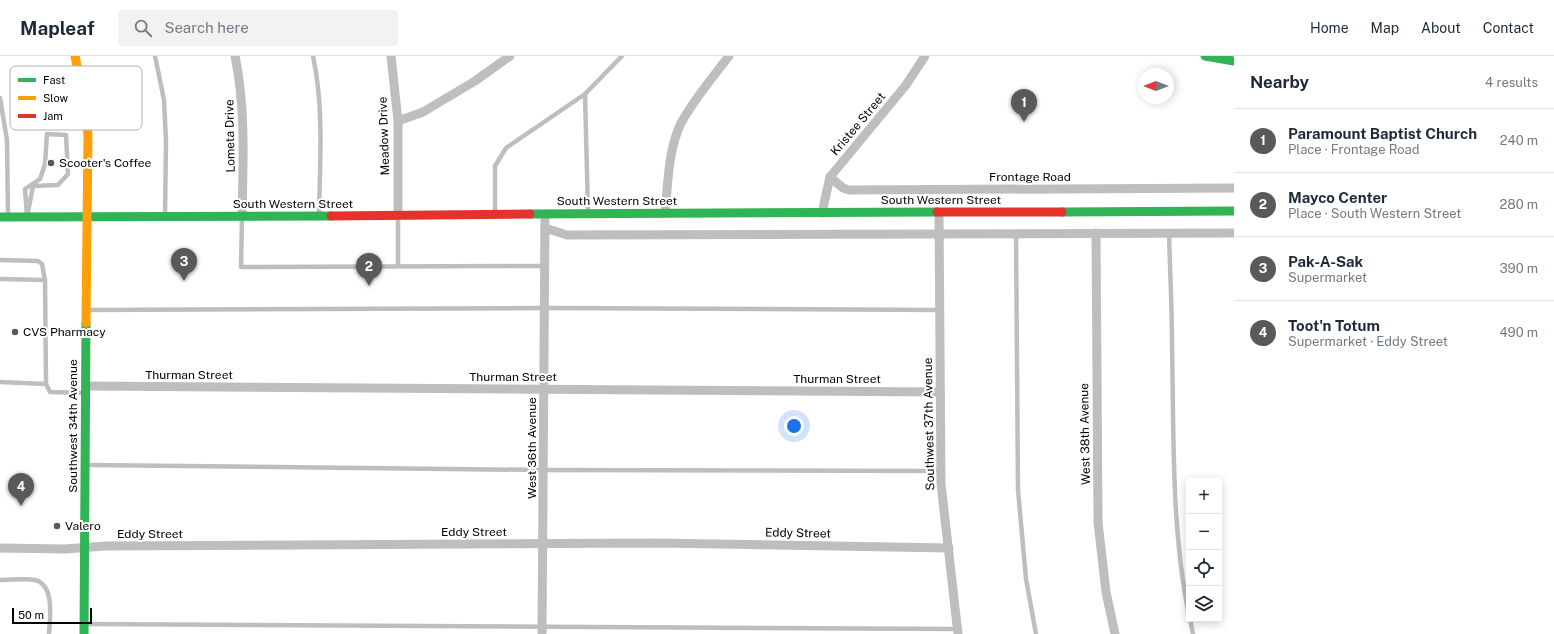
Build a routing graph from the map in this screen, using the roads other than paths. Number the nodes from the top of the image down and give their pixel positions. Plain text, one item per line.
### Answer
1 (75, 56) edge
2 (155, 56) edge
3 (235, 56) edge
4 (313, 56) edge
5 (391, 56) edge
6 (510, 56) edge
7 (622, 56) edge
8 (730, 56) edge
9 (925, 56) edge
10 (1205, 56) edge
11 (1234, 61) edge
12 (78, 66) edge
13 (585, 94) junction
14 (0, 98) edge
15 (398, 121) junction
16 (87, 130) edge
17 (830, 178) junction
18 (1234, 188) edge
19 (1234, 211) edge
20 (822, 212) junction
21 (939, 212) junction
22 (665, 213) junction
23 (545, 214) junction
24 (588, 214) junction
25 (495, 215) junction
26 (320, 216) junction
27 (398, 216) junction
28 (4, 217) edge
29 (27, 217) junction
30 (242, 217) junction
31 (88, 218) junction
32 (165, 218) junction
33 (545, 228) junction
34 (1016, 233) junction
35 (1096, 233) junction
36 (1169, 233) junction
37 (1234, 233) edge
38 (939, 234) junction
39 (0, 260) edge
40 (398, 266) junction
41 (545, 266) junction
42 (0, 279) edge
43 (45, 280) junction
44 (545, 308) junction
45 (86, 310) junction
46 (940, 310) junction
47 (0, 382) edge
48 (46, 384) junction
49 (544, 389) junction
50 (86, 390) junction
51 (940, 392) junction
52 (85, 465) junction
53 (544, 470) junction
54 (941, 470) junction
55 (543, 543) junction
56 (0, 548) edge
57 (84, 548) junction
58 (949, 548) junction
59 (0, 580) edge
60 (1186, 602) edge
61 (1190, 622) edge
62 (84, 624) junction
63 (542, 631) edge
64 (958, 632) edge
65 (50, 634) edge
66 (84, 634) edge
67 (1036, 634) edge
68 (1115, 634) edge
69 (1193, 634) edge

1 - 12 main road, Southwest 34th Avenue
2 - 32 lane
3 - 30 street, Lometa Drive
4 - 26 lane
5 - 15 street, Meadow Drive
6 - 15 street
7 - 13 lane
8 - 22 street
9 - 17 street, Kristee Street
10 - 11 main road
13 - 24 lane
13 - 25 lane
14 - 28 lane
15 - 27 street, Meadow Drive
16 - 31 main road, Southwest 34th Avenue
17 - 18 street, Frontage Road
17 - 20 street, Kristee Street
19 - 21 main road, South Western Street
20 - 21 main road, South Western Street
20 - 22 main road, South Western Street
21 - 38 street, Southwest 37th Avenue
22 - 24 main road, South Western Street
23 - 24 main road, South Western Street
23 - 25 main road, South Western Street
23 - 33 street, West 36th Avenue
25 - 27 main road, South Western Street
26 - 27 main road, South Western Street
26 - 30 main road, South Western Street
27 - 40 lane
28 - 29 main road, South Western Street
29 - 29 lane
29 - 31 main road, South Western Street
30 - 32 main road, South Western Street
30 - 40 lane
31 - 32 main road, South Western Street
31 - 45 main road, Southwest 34th Avenue
33 - 38 street
33 - 41 street, West 36th Avenue
34 - 35 street
34 - 38 street
34 - 67 lane
35 - 36 street
35 - 68 street, West 38th Avenue
36 - 37 street
36 - 60 lane
38 - 46 street, Southwest 37th Avenue
39 - 43 lane
40 - 41 lane
41 - 44 street, West 36th Avenue
42 - 43 lane
43 - 48 lane
44 - 45 lane
44 - 46 lane
44 - 49 street, West 36th Avenue
45 - 50 main road, Southwest 34th Avenue
46 - 51 street, Southwest 37th Avenue
47 - 48 lane
48 - 50 lane
49 - 50 street, Thurman Street
49 - 51 street, Thurman Street
49 - 53 street, West 36th Avenue
50 - 52 main road, Southwest 34th Avenue
51 - 54 street, Southwest 37th Avenue
52 - 53 lane
52 - 57 main road, Southwest 34th Avenue
53 - 54 lane
53 - 55 street, West 36th Avenue
54 - 58 street, Southwest 37th Avenue
55 - 57 street, Eddy Street
55 - 58 street, Eddy Street
55 - 63 street, West 36th Avenue
56 - 57 street, Eddy Street
57 - 62 main road, Southwest 34th Avenue
58 - 64 street, Southwest 37th Avenue
59 - 65 lane
61 - 69 lane
62 - 63 lane
62 - 66 main road, Southwest 34th Avenue
63 - 64 lane

